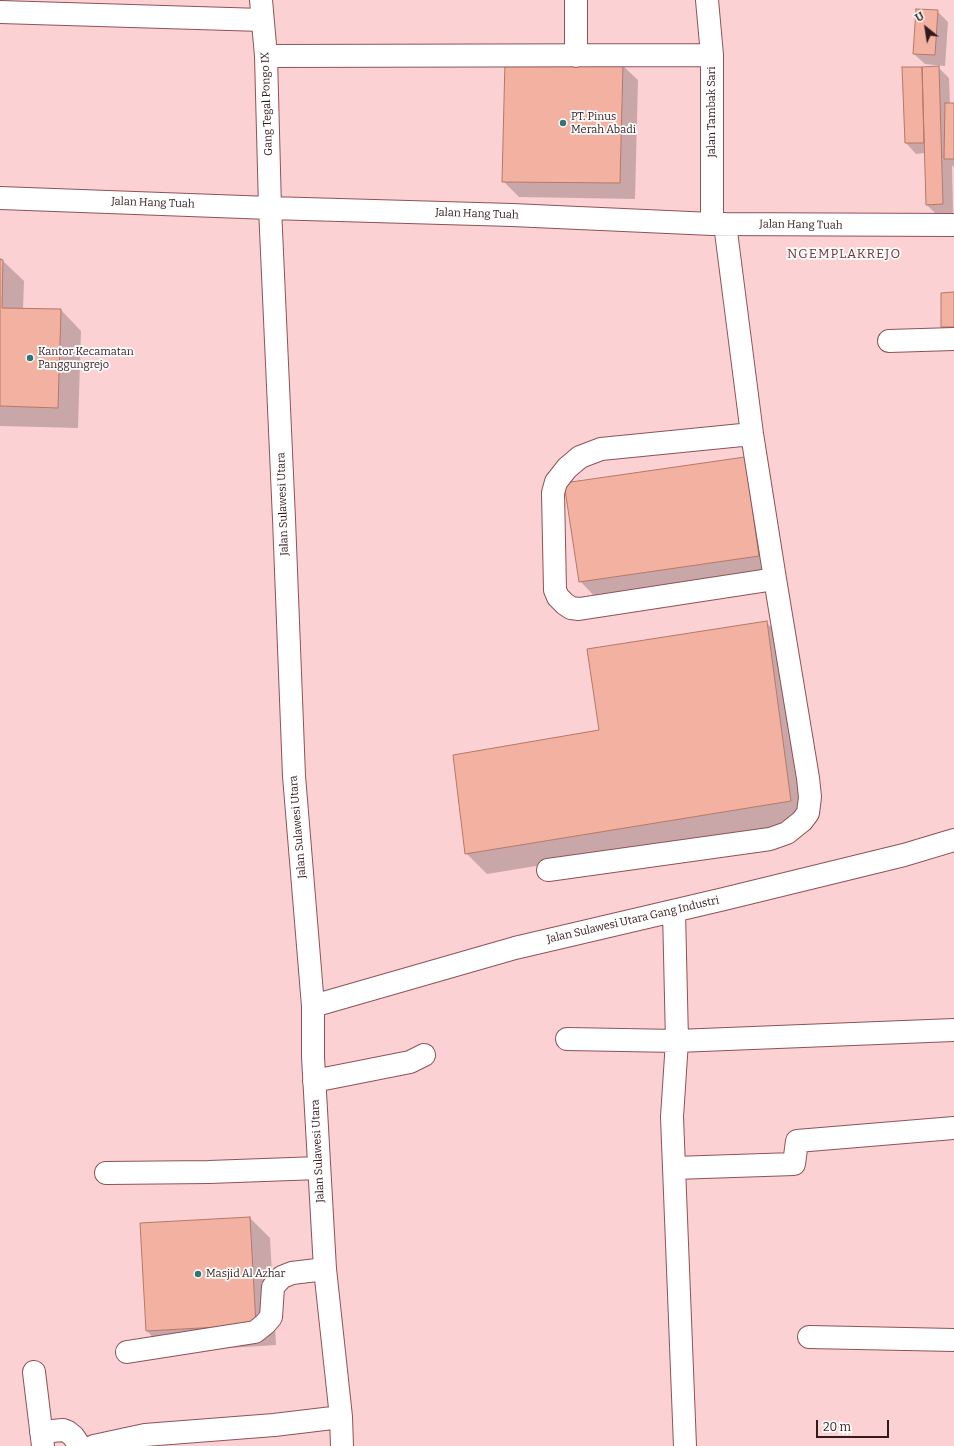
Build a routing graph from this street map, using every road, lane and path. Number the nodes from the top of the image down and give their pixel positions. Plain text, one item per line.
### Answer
1 (576, 0) edge
2 (707, 0) edge
3 (261, 10) edge
4 (0, 12) edge
5 (712, 55) junction
6 (266, 56) junction
7 (576, 56) junction
8 (0, 198) edge
9 (270, 208) junction
10 (719, 224) junction
11 (954, 225) edge
12 (954, 338) edge
13 (890, 341) dead end
14 (752, 434) junction
15 (775, 580) junction
16 (954, 840) edge
17 (548, 870) dead end
18 (674, 911) junction
19 (313, 1006) junction
20 (954, 1030) edge
21 (567, 1039) dead end
22 (677, 1041) junction
23 (424, 1055) dead end
24 (314, 1081) junction
25 (954, 1128) edge
26 (319, 1168) junction
27 (674, 1168) junction
28 (106, 1173) dead end
29 (325, 1268) junction
30 (810, 1336) dead end
31 (954, 1340) edge
32 (127, 1352) dead end
33 (34, 1372) dead end
34 (341, 1417) junction
35 (42, 1439) edge
36 (80, 1446) edge
37 (94, 1446) edge
38 (342, 1446) edge
39 (685, 1446) edge

1 - 7 street
2 - 5 street, Jalan Tambak Sari
3 - 4 street
3 - 6 street, Gang Tegal Pongo IX
5 - 7 street
5 - 10 street, Jalan Tambak Sari
6 - 7 street
6 - 9 street, Gang Tegal Pongo IX
8 - 9 street, Jalan Hang Tuah
9 - 10 street, Jalan Hang Tuah
9 - 19 street, Jalan Sulawesi Utara
10 - 11 street, Jalan Hang Tuah
10 - 14 street, Jalan Tambak Sari
12 - 13 street
14 - 15 street, Jalan Tambak Sari
14 - 15 street
15 - 17 street, Jalan Tambak Sari
16 - 18 street, Jalan Sulawesi Utara Gang Industri
18 - 19 street, Jalan Sulawesi Utara Gang Industri
18 - 22 street
19 - 24 street, Jalan Sulawesi Utara
20 - 22 street
21 - 22 street
22 - 27 street
23 - 24 street
24 - 26 street, Jalan Sulawesi Utara
25 - 27 street
26 - 28 street
26 - 29 street, Jalan Sulawesi Utara
27 - 39 street
29 - 32 street
29 - 34 street, Jalan Sulawesi Utara
30 - 31 street
33 - 35 street
34 - 37 street
34 - 38 street, Jalan Sulawesi Utara
35 - 36 street

